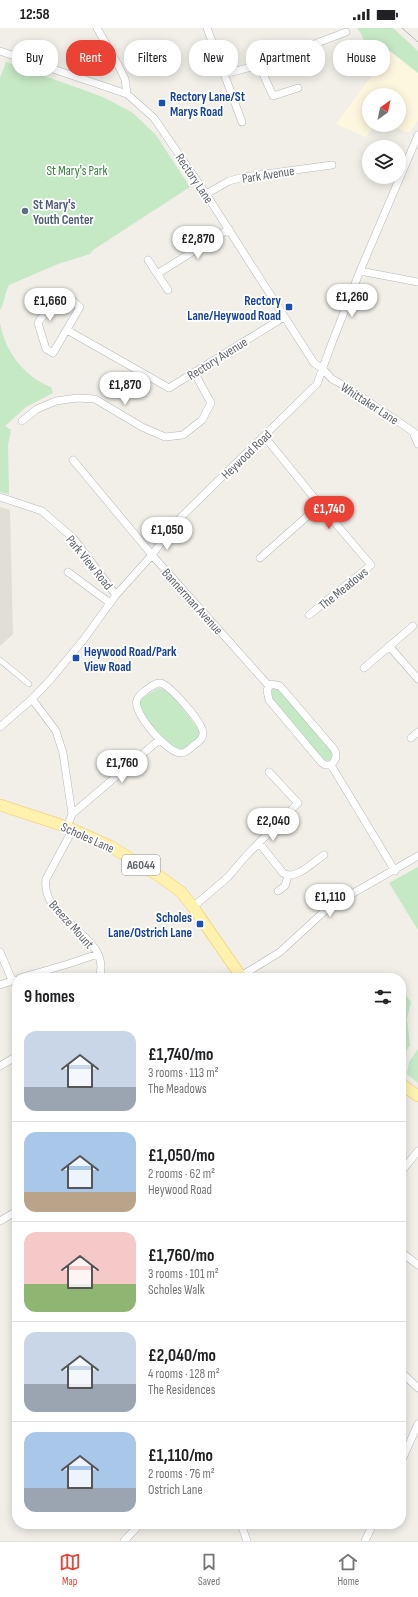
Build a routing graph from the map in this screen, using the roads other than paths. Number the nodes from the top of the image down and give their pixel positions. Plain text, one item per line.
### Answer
1 (97, 28) edge
2 (207, 28) edge
3 (346, 32) dead end
4 (211, 40) edge
5 (325, 40) edge
6 (0, 51) edge
7 (225, 76) edge
8 (263, 76) edge
9 (298, 88) dead end
10 (127, 94) junction
11 (242, 122) dead end
12 (418, 135) edge
13 (332, 165) dead end
14 (206, 194) junction
15 (229, 229) junction
16 (148, 260) dead end
17 (360, 271) junction
18 (157, 274) junction
19 (418, 282) edge
20 (168, 290) dead end
21 (284, 317) junction
22 (67, 330) junction
23 (323, 369) junction
24 (194, 372) junction
25 (22, 421) dead end
26 (415, 434) edge
27 (264, 436) junction
28 (418, 444) edge
29 (73, 460) dead end
30 (0, 497) edge
31 (320, 505) junction
32 (152, 555) junction
33 (260, 558) dead end
34 (68, 572) dead end
35 (116, 595) junction
36 (110, 603) junction
37 (309, 615) dead end
38 (413, 626) dead end
39 (389, 646) junction
40 (0, 660) edge
41 (364, 668) dead end
42 (418, 680) edge
43 (29, 684) dead end
44 (269, 686) junction
45 (32, 699) junction
46 (0, 727) edge
47 (418, 732) edge
48 (410, 738) dead end
49 (159, 740) junction
50 (331, 764) junction
51 (269, 772) dead end
52 (0, 805) edge
53 (71, 823) junction
54 (259, 843) junction
55 (324, 855) dead end
56 (418, 856) edge
57 (395, 871) junction
58 (288, 876) junction
59 (278, 891) dead end
60 (193, 906) junction
61 (0, 952) edge
62 (98, 954) junction
63 (38, 973) edge
64 (100, 973) edge
65 (239, 973) edge
66 (248, 973) edge
67 (12, 976) edge
68 (12, 981) edge
69 (0, 985) edge
70 (12, 1059) edge
71 (0, 1066) edge
72 (406, 1088) edge
73 (418, 1096) edge
74 (418, 1151) edge
75 (406, 1166) edge
76 (12, 1214) edge
77 (0, 1221) edge
78 (406, 1256) edge
79 (418, 1265) edge
80 (406, 1377) edge
81 (418, 1388) edge
82 (418, 1424) edge
83 (406, 1451) edge
84 (135, 1529) edge
85 (242, 1529) edge
86 (371, 1529) edge
87 (124, 1541) edge
88 (246, 1541) edge
89 (365, 1541) edge

1 - 10 street
2 - 4 street
3 - 5 street
6 - 10 street
7 - 11 street
8 - 9 street
10 - 14 street, Rectory Lane
12 - 17 street, Heywood Road
13 - 14 street, Park Avenue
14 - 15 street, Rectory Lane
15 - 18 street
15 - 21 street, Rectory Lane
16 - 18 street
17 - 19 street
17 - 23 street, Heywood Road
18 - 20 street
21 - 23 street, Rectory Lane
21 - 24 street, Rectory Avenue
22 - 22 street
22 - 24 street, Rectory Avenue
23 - 26 street, Whittaker Lane
23 - 27 street, Heywood Road
24 - 25 street
26 - 28 street
27 - 31 street, The Meadows
27 - 32 street, Heywood Road
29 - 32 street, Bannerman Avenue
30 - 35 street, Park View Road
31 - 33 street
31 - 37 street, The Meadows
32 - 35 street, Heywood Road
32 - 44 street, Bannerman Avenue
34 - 36 street
35 - 36 street, Heywood Road
36 - 45 street, Heywood Road
38 - 39 street
39 - 41 street
39 - 42 street
40 - 43 street
44 - 50 street
44 - 50 street, Bannerman Avenue
45 - 46 street, Heywood Road
45 - 53 street
47 - 48 street
49 - 49 street
49 - 53 street
50 - 57 street
51 - 54 street
52 - 53 main road, Scholes Lane / A6044
53 - 60 main road, Scholes Lane / A6044
53 - 62 street, Breeze Mount
54 - 58 street
54 - 60 street
55 - 58 street
56 - 57 street
57 - 66 street
58 - 59 street
60 - 65 main road, Scholes Lane / A6044
61 - 67 street
62 - 63 street
62 - 64 street, Breeze Mount
68 - 69 street
70 - 71 street
72 - 73 main road
74 - 75 street
76 - 77 street
78 - 79 street
80 - 81 street
82 - 83 street
84 - 87 street
85 - 88 street
86 - 89 street

